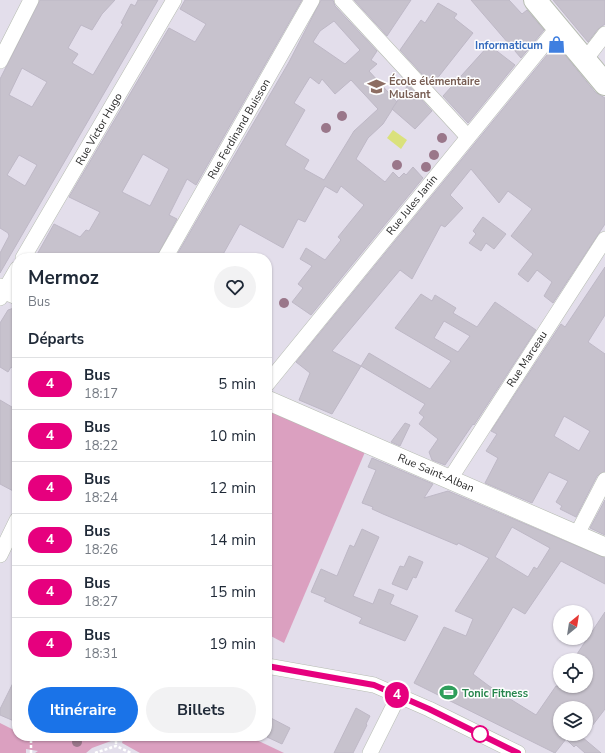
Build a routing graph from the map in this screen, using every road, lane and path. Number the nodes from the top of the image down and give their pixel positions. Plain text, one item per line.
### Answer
1 (31, 0) edge
2 (174, 0) edge
3 (312, 0) edge
4 (342, 0) edge
5 (535, 0) edge
6 (558, 27) junction
7 (605, 34) edge
8 (585, 60) junction
9 (0, 61) edge
10 (605, 84) edge
11 (468, 137) junction
12 (605, 239) edge
13 (27, 253) edge
14 (168, 253) edge
15 (12, 279) edge
16 (5, 293) edge
17 (272, 378) edge
18 (272, 402) edge
19 (450, 479) junction
20 (605, 480) edge
21 (577, 534) junction
22 (12, 536) edge
23 (605, 547) edge
24 (7, 551) edge
25 (272, 667) edge
26 (399, 695) junction
27 (31, 741) edge
28 (116, 741) edge
29 (116, 746) junction
30 (105, 751) edge
31 (31, 753) edge
32 (95, 753) edge
33 (131, 753) edge
34 (370, 753) edge
35 (518, 753) edge

1 - 9 street
2 - 13 street, Rue Victor Hugo
3 - 14 street, Rue Ferdinand Buisson
4 - 11 street
5 - 6 main road
6 - 8 main road
6 - 11 street, Rue Jules Janin
7 - 8 street
8 - 10 main road
11 - 17 street, Rue Jules Janin
12 - 19 street, Rue Marceau
15 - 16 street
18 - 19 street, Rue Saint-Alban
19 - 21 street, Rue Saint-Alban
20 - 21 street
21 - 23 street, Rue Saint-Alban
22 - 24 street
25 - 26 street
26 - 34 street
26 - 35 street
27 - 31 path
28 - 29 path
29 - 30 path
29 - 33 path
30 - 32 path

